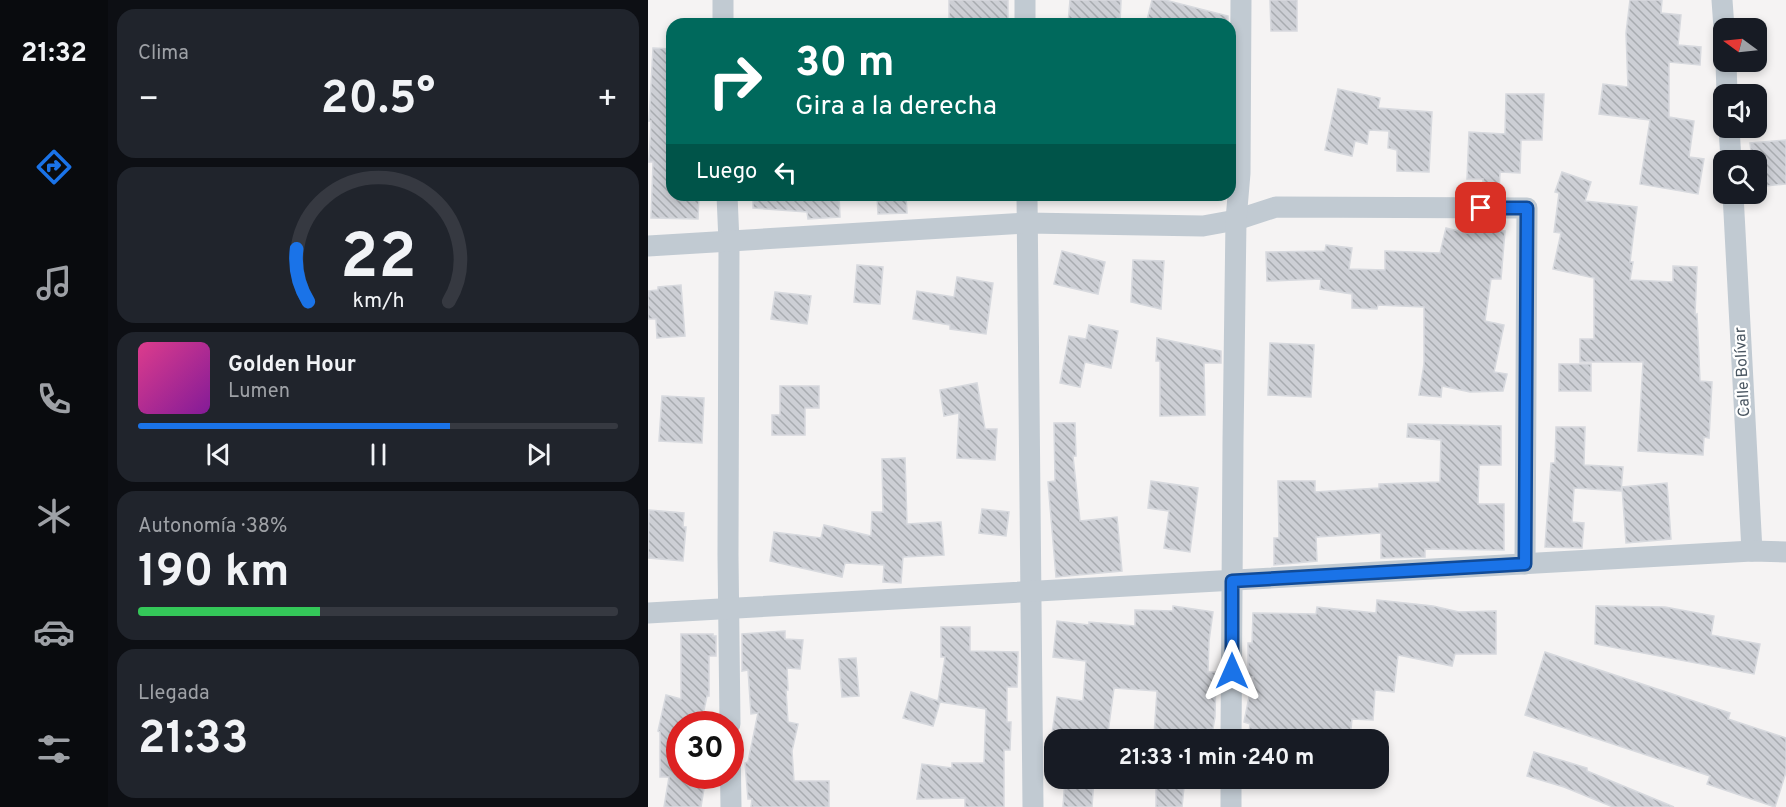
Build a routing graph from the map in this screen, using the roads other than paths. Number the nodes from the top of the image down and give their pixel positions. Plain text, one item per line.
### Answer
1 (723, 0) edge
2 (1025, 0) edge
3 (1241, 0) edge
4 (1722, 0) edge
5 (723, 18) edge
6 (1025, 18) edge
7 (1723, 18) edge
8 (727, 201) edge
9 (1027, 201) edge
10 (1734, 204) edge
11 (1236, 220) junction
12 (1027, 223) junction
13 (729, 242) junction
14 (648, 246) edge
15 (1752, 551) junction
16 (1786, 552) edge
17 (1525, 564) junction
18 (1232, 581) junction
19 (1030, 592) junction
20 (729, 608) junction
21 (648, 613) edge
22 (730, 711) edge
23 (1231, 729) edge
24 (731, 789) edge
25 (1231, 789) edge
26 (731, 807) edge
27 (1033, 807) edge
28 (1231, 807) edge

1 - 5 street
2 - 6 street
3 - 11 street
4 - 7 street
8 - 13 street
9 - 12 street
10 - 15 street, Calle Bolívar
11 - 12 street
11 - 17 street
11 - 18 street
12 - 13 street
12 - 19 street
13 - 14 street
13 - 20 street
15 - 16 street
15 - 17 street
17 - 18 street
18 - 19 street
18 - 23 street
19 - 20 street
19 - 27 street
20 - 21 street
20 - 22 street
24 - 26 street
25 - 28 street

